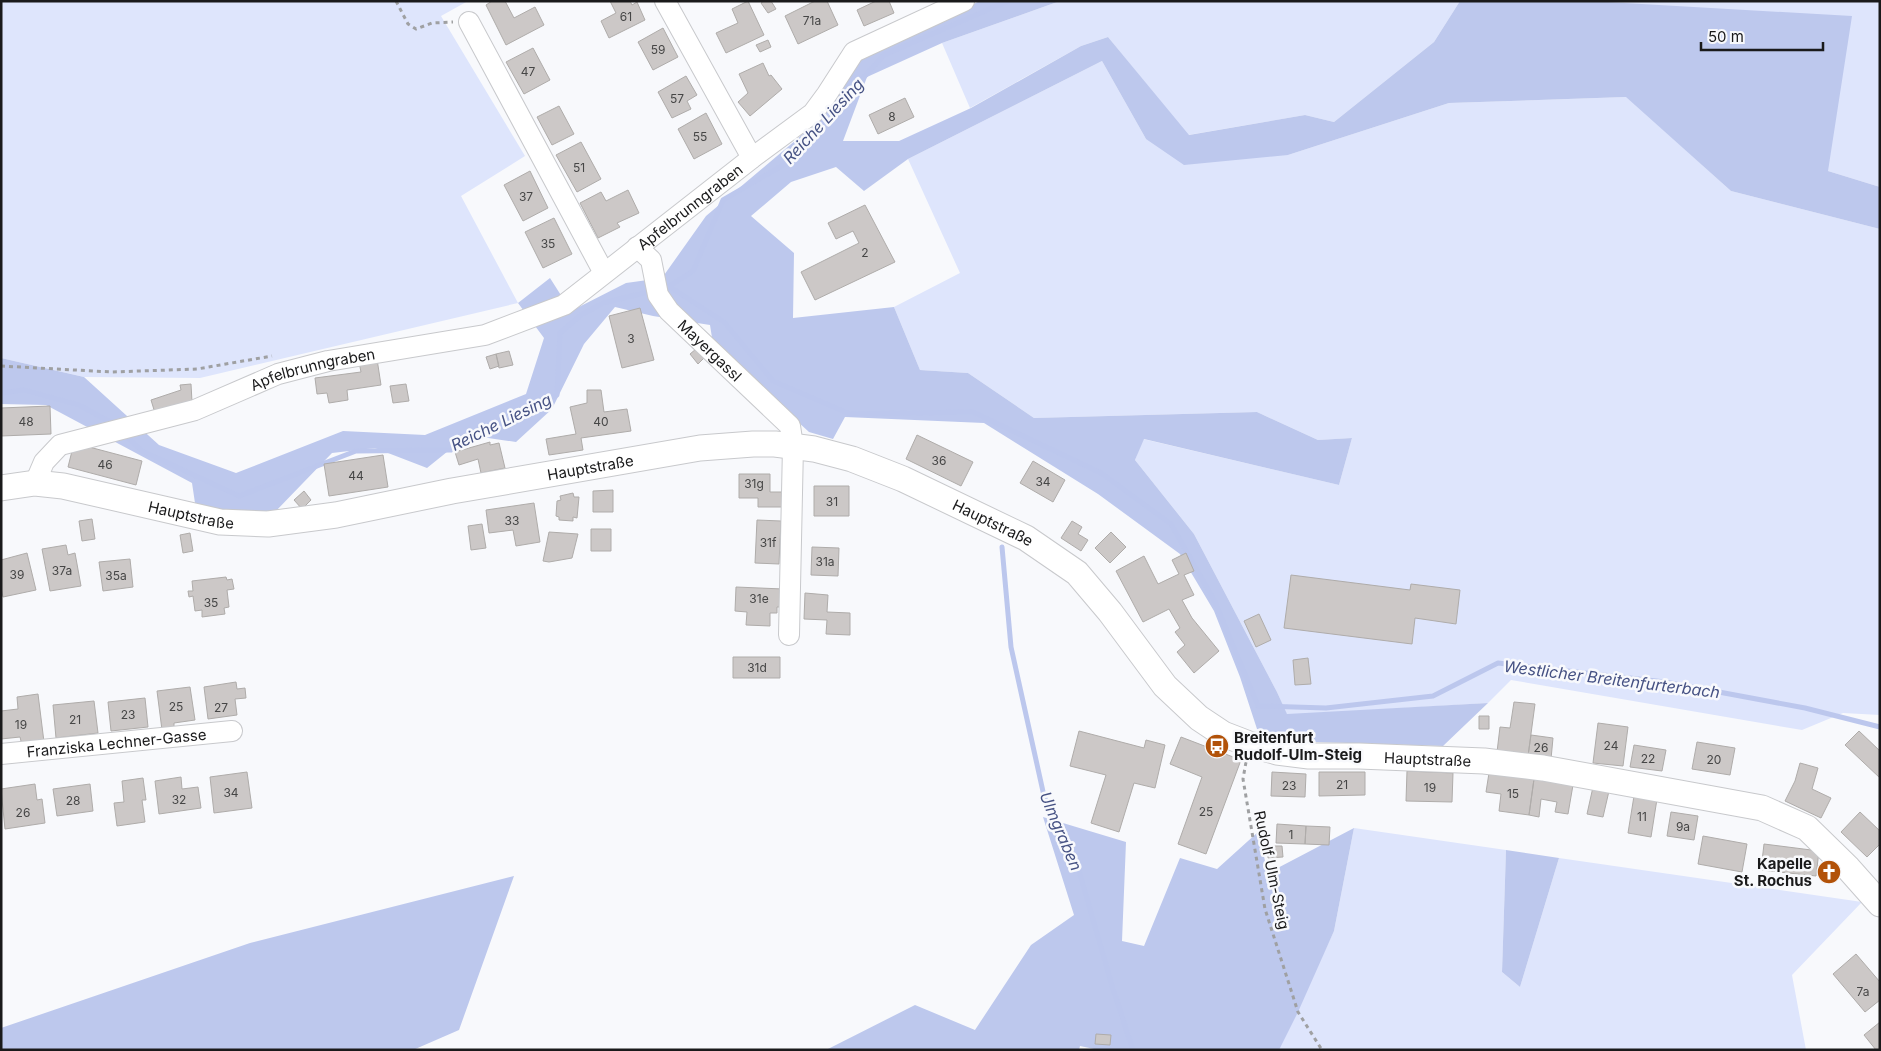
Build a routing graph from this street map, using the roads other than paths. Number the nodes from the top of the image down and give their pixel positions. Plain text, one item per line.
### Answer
1 (665, 1) edge
2 (964, 1) edge
3 (469, 22) road end
4 (752, 158) junction
5 (637, 247) junction
6 (604, 273) junction
7 (793, 446) junction
8 (35, 483) junction
9 (1, 488) edge
10 (789, 635) dead end
11 (232, 732) dead end
12 (1, 754) edge
13 (1880, 904) edge

1 - 4 street, Apfelbrunngraben
2 - 4 street, Apfelbrunngraben
3 - 6 street
4 - 5 street, Apfelbrunngraben
5 - 6 street, Apfelbrunngraben
5 - 7 street, Mayergassl
6 - 8 street, Apfelbrunngraben
7 - 8 main road, Hauptstraße
7 - 10 street, Mayergassl
7 - 13 main road, Hauptstraße
8 - 9 main road, Hauptstraße
11 - 12 street, Franziska Lechner-Gasse

